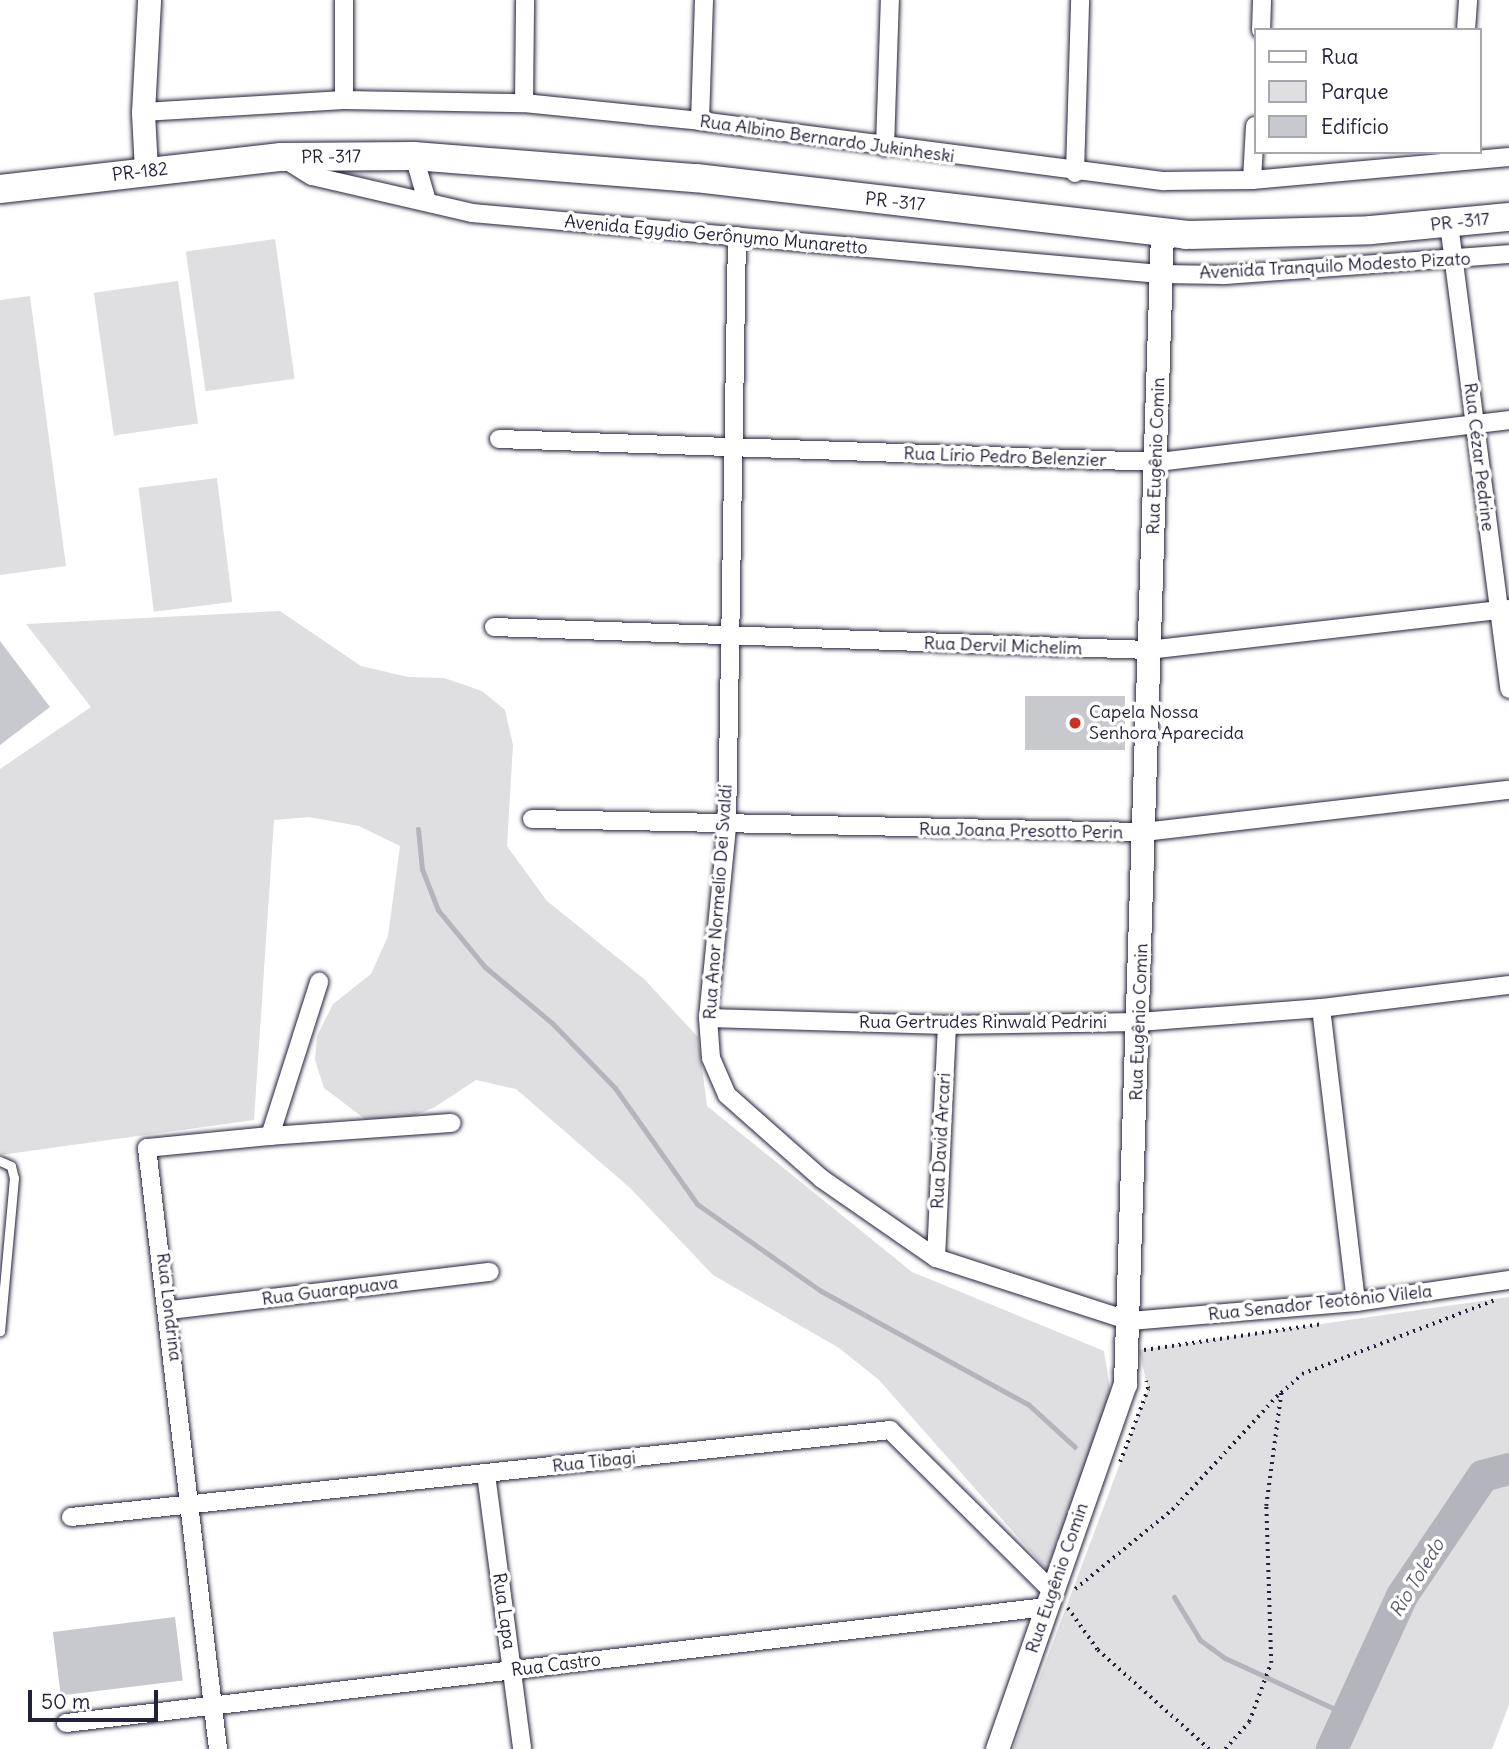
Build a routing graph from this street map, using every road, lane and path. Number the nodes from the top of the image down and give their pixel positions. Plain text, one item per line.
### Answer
1 (149, 0) edge
2 (344, 0) edge
3 (525, 0) edge
4 (704, 0) edge
5 (890, 0) edge
6 (1080, 0) edge
7 (1262, 0) edge
8 (1468, 0) edge
9 (1261, 28) edge
10 (1466, 28) edge
11 (344, 100) junction
12 (524, 103) junction
13 (143, 112) junction
14 (700, 121) junction
15 (1254, 144) edge
16 (885, 147) junction
17 (414, 156) junction
18 (281, 157) junction
19 (1509, 157) edge
20 (1460, 158) edge
21 (146, 170) junction
22 (1075, 173) junction
23 (1252, 180) junction
24 (0, 189) edge
25 (427, 201) junction
26 (1509, 217) edge
27 (1449, 224) junction
28 (1162, 232) junction
29 (737, 236) junction
30 (1509, 254) edge
31 (1454, 261) junction
32 (1160, 274) junction
33 (1509, 420) edge
34 (1474, 424) junction
35 (499, 439) dead end
36 (734, 449) junction
37 (1158, 462) junction
38 (1504, 610) edge
39 (494, 627) dead end
40 (730, 637) junction
41 (1148, 650) junction
42 (1509, 690) edge
43 (1509, 790) edge
44 (531, 820) dead end
45 (727, 827) junction
46 (1144, 832) junction
47 (319, 982) dead end
48 (1509, 985) edge
49 (1321, 1008) junction
50 (708, 1018) junction
51 (1139, 1022) junction
52 (947, 1025) junction
53 (452, 1123) dead end
54 (270, 1136) junction
55 (0, 1161) edge
56 (936, 1258) junction
57 (490, 1272) dead end
58 (1509, 1280) edge
59 (1, 1296) edge
60 (1356, 1302) junction
61 (1460, 1304) dead end
62 (170, 1310) junction
63 (1130, 1321) junction
64 (1327, 1323) dead end
65 (0, 1331) edge
66 (1142, 1363) dead end
67 (1145, 1376) dead end
68 (1281, 1392) junction
69 (1118, 1468) dead end
70 (486, 1474) junction
71 (192, 1507) junction
72 (71, 1517) dead end
73 (1077, 1579) dead end
74 (1060, 1603) junction
75 (512, 1670) junction
76 (213, 1706) junction
77 (66, 1723) dead end
78 (218, 1749) edge
79 (522, 1749) edge
80 (997, 1749) edge
81 (1209, 1749) edge
82 (1224, 1749) edge

1 - 13 street
2 - 11 street
3 - 12 street
4 - 14 street
5 - 16 street
6 - 22 street
7 - 9 street
8 - 10 street
11 - 12 street, Rua Albino Bernardo Jukinheski
11 - 13 street, Rua Albino Bernardo Jukinheski
12 - 14 street, Rua Albino Bernardo Jukinheski
13 - 21 street
14 - 16 street, Rua Albino Bernardo Jukinheski
15 - 23 street
16 - 22 street, Rua Albino Bernardo Jukinheski
17 - 18 main road, PR -317 / PR-182
17 - 25 street
17 - 28 main road, PR -317 / PR-182
18 - 21 main road, PR-182 / PR-182
18 - 25 street, Avenida Egydio Gerônymo Munaretto
19 - 20 street, Rua Albino Bernardo Jukinheski
20 - 23 street, Rua Albino Bernardo Jukinheski
21 - 24 main road, PR-182 / PR-182
22 - 23 street, Rua Albino Bernardo Jukinheski
25 - 29 street, Avenida Egydio Gerônymo Munaretto
26 - 27 main road, PR -317 / PR-182
27 - 28 main road, PR -317 / PR-182
27 - 31 street, Rua Cézar Pedrine
28 - 32 street, Rua Eugênio Comin
29 - 32 street, Avenida Egydio Gerônymo Munaretto
29 - 36 street, Rua Anor Normelio Dei Svaldi
30 - 31 street, Avenida Tranquilo Modesto Pizato
31 - 32 street, Avenida Tranquilo Modesto Pizato
31 - 34 street, Rua Cézar Pedrine
32 - 37 street, Rua Eugênio Comin
33 - 34 street, Rua Lírio Pedro Belenzier
34 - 37 street, Rua Lírio Pedro Belenzier
34 - 38 street, Rua Cézar Pedrine
35 - 36 street, Rua Lírio Pedro Belenzier
36 - 37 street, Rua Lírio Pedro Belenzier
36 - 40 street, Rua Anor Normelio Dei Svaldi
37 - 41 street, Rua Eugênio Comin
38 - 41 street, Rua Dervil Michelim
38 - 42 street, Rua Cézar Pedrine
39 - 40 street, Rua Dervil Michelim
40 - 41 street, Rua Dervil Michelim
40 - 45 street, Rua Anor Normelio Dei Svaldi
41 - 46 street, Rua Eugênio Comin
43 - 46 street, Rua Joana Presotto Perin
44 - 45 street, Rua Joana Presotto Perin
45 - 46 street, Rua Joana Presotto Perin
45 - 50 street, Rua Anor Normelio Dei Svaldi
46 - 51 street, Rua Eugênio Comin
47 - 54 street
48 - 49 street, Rua Gertrudes Rinwald Pedrini
49 - 51 street, Rua Gertrudes Rinwald Pedrini
49 - 60 street
50 - 52 street, Rua Gertrudes Rinwald Pedrini
50 - 56 street, Rua Anor Normelio Dei Svaldi
51 - 52 street, Rua Gertrudes Rinwald Pedrini
51 - 63 street, Rua Eugênio Comin
52 - 56 street, Rua David Arcari
53 - 54 street
54 - 62 street, Rua Londrina
55 - 59 lane
56 - 63 street, Rua Anor Normelio Dei Svaldi
57 - 62 street, Rua Guarapuava
58 - 60 street, Rua Senador Teotônio Vilela
59 - 65 lane
60 - 63 street, Rua Senador Teotônio Vilela
61 - 68 path
62 - 71 street, Rua Londrina
63 - 74 street, Rua Eugênio Comin
64 - 66 path
67 - 69 path
68 - 74 path
68 - 82 path
70 - 71 street, Rua Tibagi
70 - 74 street, Rua Tibagi
70 - 75 street, Rua Lapa
71 - 72 street, Rua Tibagi
71 - 76 street, Rua Londrina
73 - 74 path
74 - 75 street, Rua Castro
74 - 80 street, Rua Eugênio Comin
74 - 81 path
75 - 76 street, Rua Castro
75 - 79 street, Rua Lapa
76 - 77 street, Rua Castro
76 - 78 street, Rua Londrina

